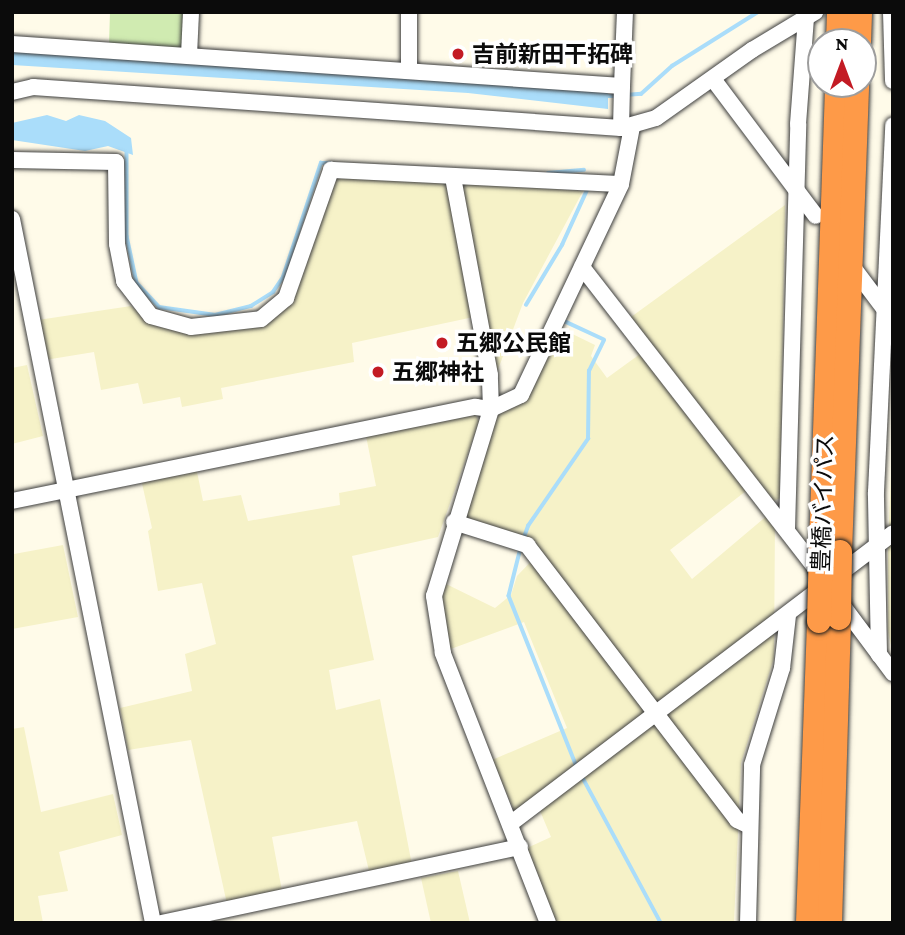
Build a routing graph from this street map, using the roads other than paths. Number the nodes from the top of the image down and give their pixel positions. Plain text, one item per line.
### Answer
1 (191, 12) edge
2 (409, 12) edge
3 (625, 12) edge
4 (891, 12) edge
5 (811, 15) edge
6 (12, 44) edge
7 (190, 55) junction
8 (409, 69) junction
9 (713, 79) junction
10 (893, 80) edge
11 (12, 92) edge
12 (622, 93) junction
13 (837, 98) edge
14 (856, 98) edge
15 (893, 125) edge
16 (627, 127) junction
17 (12, 160) edge
18 (453, 177) junction
19 (621, 184) junction
20 (797, 190) junction
21 (816, 216) dead end
22 (12, 219) edge
23 (582, 267) junction
24 (855, 270) dead end
25 (18, 280) edge
26 (883, 306) junction
27 (893, 319) edge
28 (491, 410) junction
29 (64, 491) junction
30 (12, 501) edge
31 (454, 523) junction
32 (787, 529) junction
33 (893, 533) edge
34 (879, 544) junction
35 (831, 549) junction
36 (828, 584) junction
37 (788, 615) junction
38 (829, 620) junction
39 (879, 655) junction
40 (893, 673) edge
41 (656, 711) junction
42 (510, 824) junction
43 (750, 826) junction
44 (520, 847) junction
45 (153, 923) edge
46 (162, 923) edge
47 (548, 923) edge
48 (748, 923) edge
49 (808, 923) edge
50 (830, 923) edge

1 - 7 street
2 - 8 street
3 - 12 street
4 - 10 street
5 - 9 street
5 - 20 street
6 - 7 street
7 - 8 street
8 - 12 street
9 - 16 street
9 - 20 street
11 - 16 street
12 - 16 street
13 - 35 highway, 豊橋バイパス
14 - 35 highway, 豊橋バイパス
15 - 26 street
16 - 19 street
17 - 18 street
18 - 19 street
18 - 28 street
19 - 23 street
20 - 21 street
20 - 32 street
22 - 25 street
23 - 28 street
23 - 32 street
24 - 26 street
25 - 29 street
26 - 27 street
26 - 34 street
28 - 29 street
28 - 31 street
29 - 30 street
29 - 45 street
31 - 41 street
31 - 42 street
32 - 36 street
33 - 34 street
34 - 36 street
34 - 39 street
35 - 38 highway, 豊橋バイパス, bridge
36 - 37 street
36 - 39 street
37 - 41 street
37 - 43 street
38 - 49 highway, 豊橋バイパス
38 - 50 highway, 豊橋バイパス
39 - 40 street
41 - 42 street
41 - 43 street
42 - 44 street
43 - 48 street
44 - 46 street
44 - 47 street

